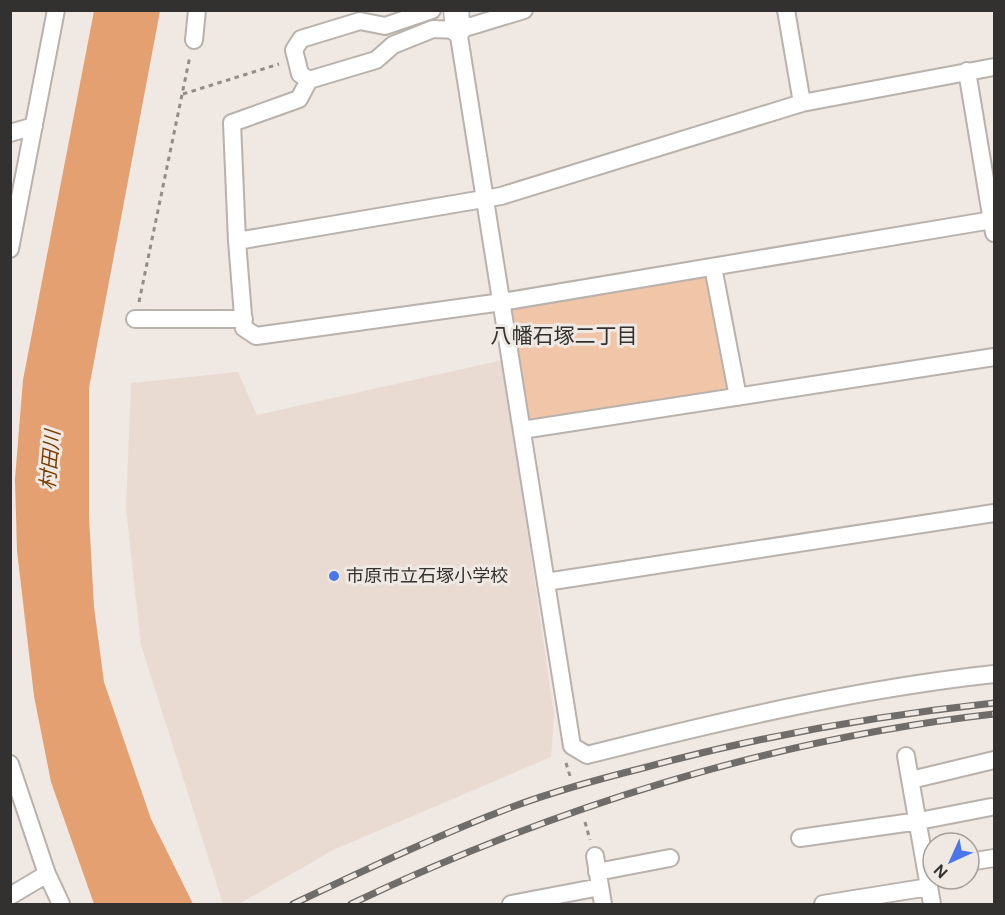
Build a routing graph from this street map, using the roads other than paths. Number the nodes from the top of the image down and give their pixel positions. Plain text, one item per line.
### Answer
1 (56, 10) edge
2 (197, 10) edge
3 (432, 10) edge
4 (524, 10) edge
5 (786, 10) edge
6 (457, 20) edge
7 (194, 40) road end
8 (994, 67) edge
9 (967, 71) junction
10 (305, 76) junction
11 (802, 103) junction
12 (34, 126) junction
13 (10, 133) edge
14 (27, 162) junction
15 (10, 167) edge
16 (485, 197) junction
17 (993, 227) edge
18 (237, 241) junction
19 (10, 249) edge
20 (713, 267) junction
21 (502, 302) junction
22 (135, 319) road end
23 (244, 319) junction
24 (994, 357) edge
25 (738, 397) junction
26 (522, 430) junction
27 (994, 513) edge
28 (546, 582) junction
29 (994, 674) edge
30 (906, 756) dead end
31 (994, 760) edge
32 (10, 764) edge
33 (911, 780) junction
34 (991, 807) dead end
35 (919, 821) junction
36 (921, 831) edge
37 (800, 838) dead end
38 (670, 858) dead end
39 (598, 872) junction
40 (47, 874) junction
41 (921, 888) edge
42 (10, 896) edge
43 (61, 904) edge
44 (511, 904) edge
45 (603, 904) edge
46 (824, 904) edge

1 - 12 street
2 - 7 street
3 - 10 street
4 - 6 street
5 - 11 street
6 - 10 street
6 - 16 street
8 - 9 street
9 - 11 street
9 - 17 street
10 - 18 street
11 - 16 street
12 - 13 street
12 - 14 street
14 - 15 street
14 - 19 street
16 - 18 street
16 - 21 street
17 - 20 street
18 - 23 street
20 - 21 street
20 - 25 street
21 - 23 street
21 - 26 street
22 - 23 street
24 - 25 street
25 - 26 street
26 - 28 street
27 - 28 street
28 - 29 street
30 - 33 street
31 - 33 street
32 - 40 street
33 - 35 street
34 - 35 street
35 - 36 street
35 - 37 street
38 - 39 street
39 - 44 street
39 - 45 street
40 - 42 street
40 - 43 street
41 - 46 street

